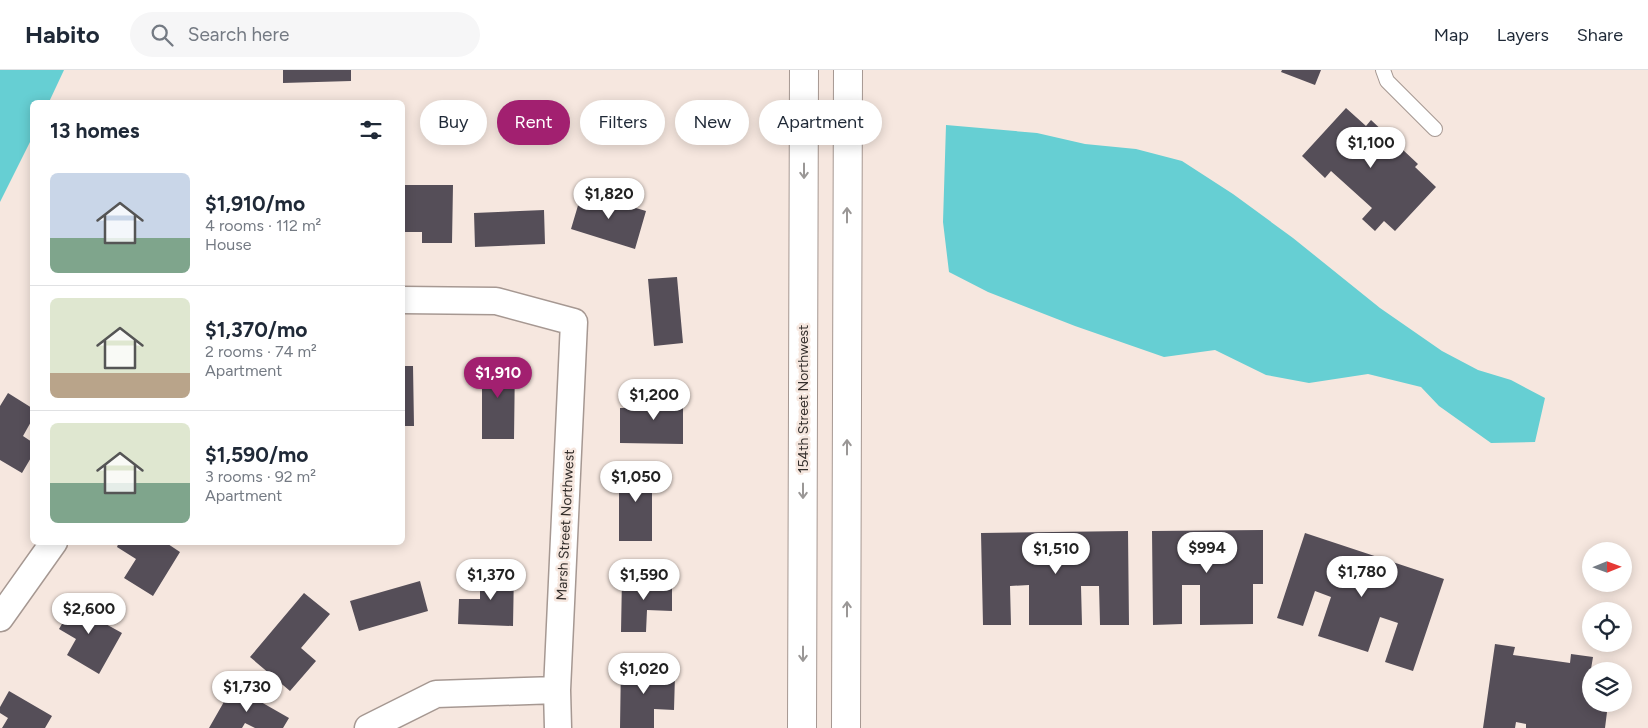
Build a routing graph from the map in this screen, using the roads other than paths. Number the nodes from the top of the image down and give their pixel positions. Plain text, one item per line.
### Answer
1 (804, 70) edge
2 (848, 70) edge
3 (1383, 70) edge
4 (1435, 129) dead end
5 (405, 300) edge
6 (52, 545) edge
7 (0, 618) edge
8 (558, 690) junction
9 (368, 728) edge
10 (558, 728) edge
11 (802, 728) edge
12 (846, 728) edge

1 -> 11 street, 154th Street Northwest
12 -> 2 street
3 - 4 lane
5 - 8 street, Marsh Street Northwest
6 - 7 street
8 - 9 street
8 - 10 street, Marsh Street Northwest

